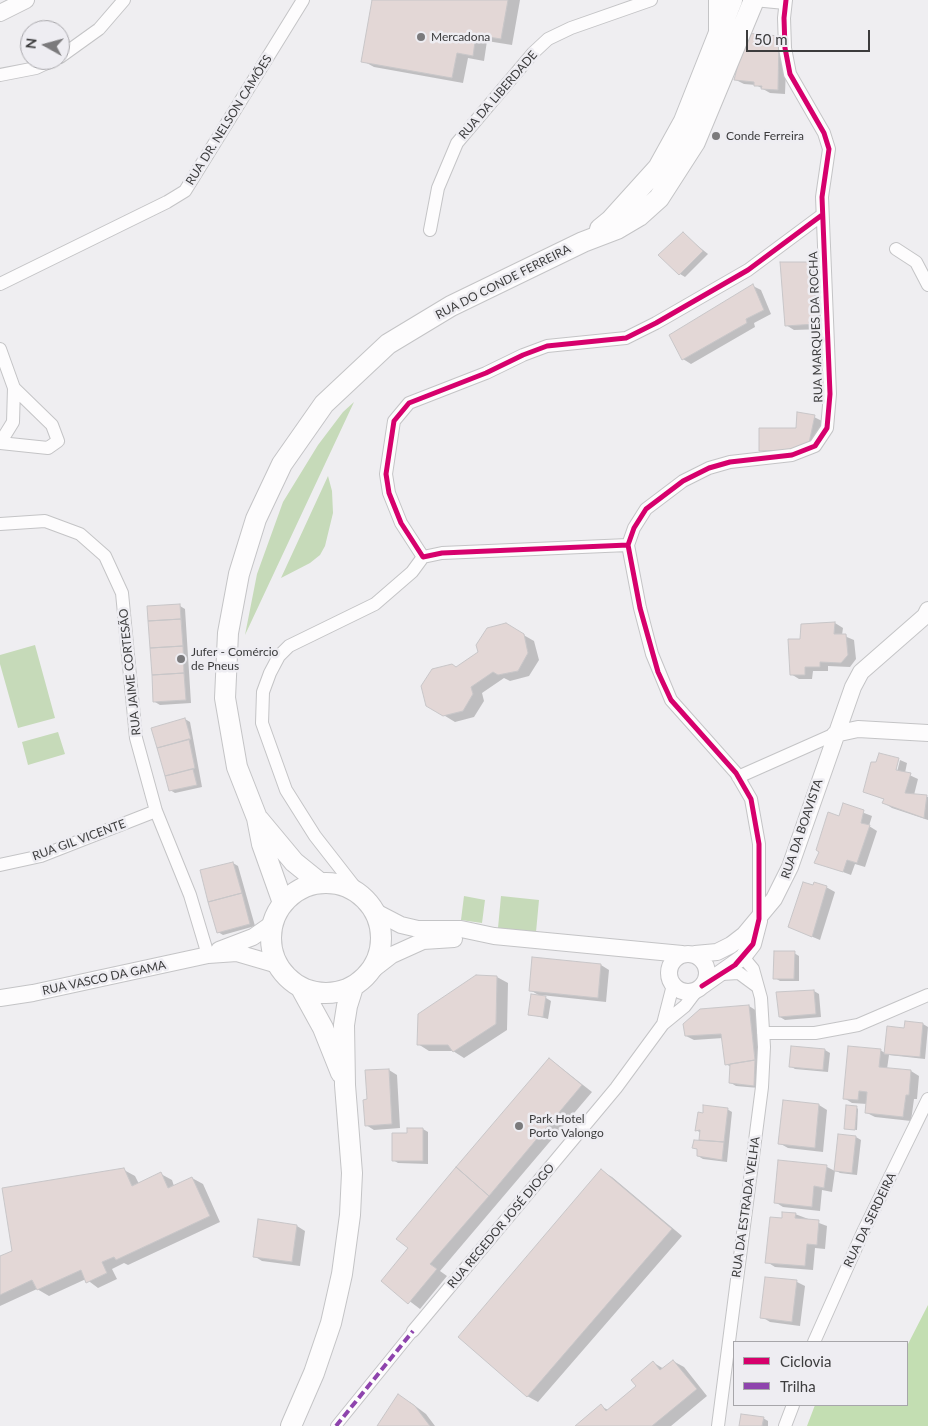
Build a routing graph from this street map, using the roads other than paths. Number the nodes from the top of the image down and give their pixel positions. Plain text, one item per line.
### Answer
1 (26, 0) edge
2 (124, 0) edge
3 (303, 0) edge
4 (651, 0) edge
5 (717, 0) edge
6 (732, 0) edge
7 (736, 0) edge
8 (754, 0) edge
9 (786, 2) edge
10 (622, 5) edge
11 (0, 13) edge
12 (716, 37) junction
13 (70, 49) edge
14 (26, 70) edge
15 (0, 75) edge
16 (677, 173) junction
17 (822, 215) junction
18 (430, 230) dead end
19 (583, 242) junction
20 (896, 249) dead end
21 (0, 284) edge
22 (928, 284) edge
23 (0, 349) edge
24 (14, 388) junction
25 (0, 443) edge
26 (0, 524) edge
27 (628, 545) junction
28 (423, 557) junction
29 (928, 610) edge
30 (928, 733) edge
31 (835, 734) junction
32 (738, 777) junction
33 (156, 811) junction
34 (257, 818) junction
35 (0, 865) edge
36 (320, 883) junction
37 (361, 895) junction
38 (283, 903) junction
39 (374, 911) junction
40 (759, 919) junction
41 (273, 923) junction
42 (494, 936) junction
43 (618, 948) junction
44 (717, 952) junction
45 (688, 954) junction
46 (208, 955) junction
47 (750, 957) junction
48 (278, 965) junction
49 (370, 972) junction
50 (722, 974) junction
51 (671, 980) junction
52 (353, 987) junction
53 (758, 987) junction
54 (301, 988) junction
55 (699, 988) junction
56 (928, 995) edge
57 (0, 998) edge
58 (663, 1024) junction
59 (763, 1033) junction
60 (345, 1085) junction
61 (928, 1099) edge
62 (413, 1331) joint
63 (814, 1341) edge
64 (793, 1406) edge
65 (290, 1426) edge
66 (336, 1426) edge
67 (718, 1426) edge
68 (785, 1426) edge

1 - 11 street
2 - 13 street
3 - 21 street, RUA DR. NELSON CAMÕES
4 - 10 street, RUA DA LIBERDADE
5 - 12 street
6 - 12 main road, RUA DO CONDE FERREIRA
7 - 16 street, RUA DO CONDE FERREIRA
8 - 9 street, RUA MARQUES DA ROCHA
8 - 16 main road, RUA DO CONDE FERREIRA
9 - 17 street, RUA MARQUES DA ROCHA
10 - 18 street, RUA DA LIBERDADE
12 - 19 main road, RUA DO CONDE FERREIRA
14 - 15 street
16 - 19 main road, RUA DO CONDE FERREIRA
17 - 27 street, RUA MARQUES DA ROCHA
17 - 28 street
19 - 34 main road, RUA DO CONDE FERREIRA
20 - 22 street
23 - 24 street
24 - 25 street
24 - 25 street
26 - 33 street, RUA JAIME CORTESÃO
27 - 28 street
27 - 32 street
28 - 37 street
29 - 31 street, RUA DA BOAVISTA
30 - 31 street
31 - 32 street
31 - 40 street, RUA DA BOAVISTA
32 - 40 street
33 - 35 street, RUA GIL VICENTE
33 - 46 street, RUA JAIME CORTESÃO
34 - 36 main road, RUA DO CONDE FERREIRA
34 - 38 main road, RUA DO CONDE FERREIRA
36 - 37 main road
36 - 38 main road
37 - 39 main road
38 - 41 main road
39 - 42 street
39 - 49 main road
40 - 44 street, RUA DA BOAVISTA
40 - 47 street, RUA DA BOAVISTA
41 - 46 street, RUA VASCO DA GAMA
41 - 48 main road
42 - 43 street
42 - 49 street
43 - 45 street, RUA DA BOAVISTA
43 - 51 street
44 - 45 street, RUA DA BOAVISTA
44 - 47 street
45 - 51 street
45 - 55 street
46 - 48 street, RUA VASCO DA GAMA
46 - 57 street, RUA VASCO DA GAMA
47 - 50 street
47 - 53 street, RUA DA ESTRADA VELHA
48 - 54 main road
49 - 52 main road
50 - 53 street
50 - 55 street
51 - 55 street
51 - 58 street, RUA REGEDOR JOSÉ DIOGO
52 - 54 main road
52 - 60 main road
53 - 59 street, RUA DA ESTRADA VELHA
54 - 60 main road
55 - 58 street, RUA REGEDOR JOSÉ DIOGO
56 - 59 street
58 - 62 street, RUA REGEDOR JOSÉ DIOGO
59 - 67 street, RUA DA ESTRADA VELHA
60 - 65 main road
61 - 63 street, RUA DA SERDEIRA
62 - 66 street, RUA REGEDOR JOSÉ DIOGO
64 - 68 street

